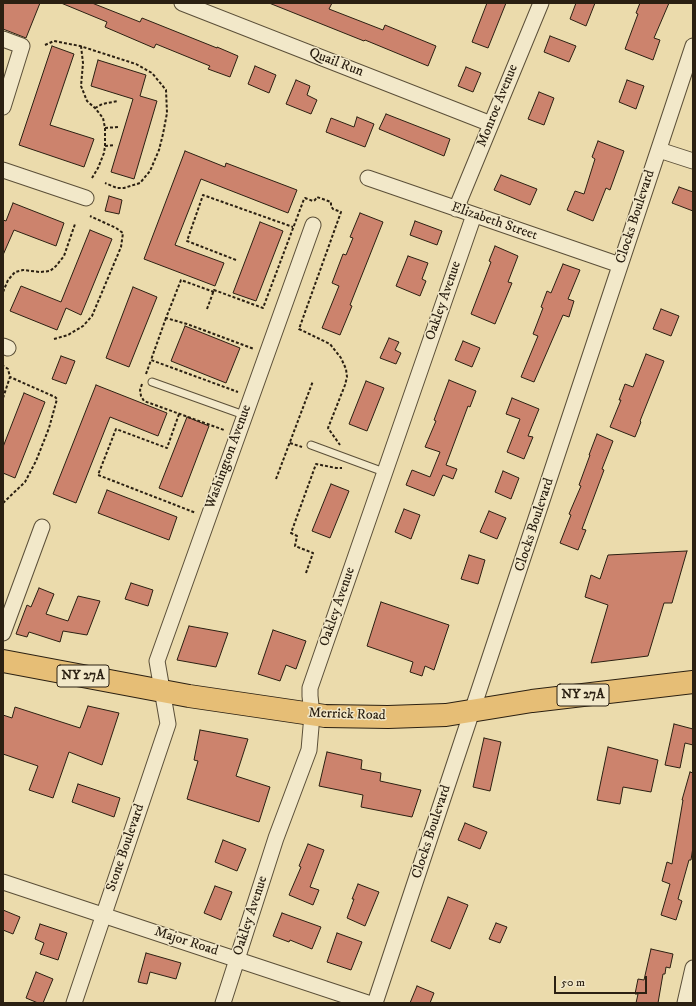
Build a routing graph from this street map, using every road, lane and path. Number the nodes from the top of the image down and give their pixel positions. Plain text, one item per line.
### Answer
1 (182, 3) edge
2 (541, 3) edge
3 (3, 39) edge
4 (45, 45) dead end
5 (80, 46) junction
6 (693, 46) edge
7 (118, 101) dead end
8 (3, 107) edge
9 (95, 108) junction
10 (491, 124) junction
11 (118, 127) dead end
12 (105, 128) junction
13 (115, 145) dead end
14 (105, 146) junction
15 (659, 150) junction
16 (693, 161) edge
17 (3, 170) edge
18 (92, 178) dead end
19 (368, 178) dead end
20 (105, 183) dead end
21 (86, 198) dead end
22 (456, 208) junction
23 (474, 215) junction
24 (90, 216) dead end
25 (75, 224) dead end
26 (313, 224) dead end
27 (293, 227) junction
28 (236, 260) dead end
29 (620, 265) junction
30 (3, 292) edge
31 (214, 292) junction
32 (207, 309) dead end
33 (166, 318) junction
34 (54, 339) dead end
35 (257, 350) dead end
36 (151, 360) junction
37 (4, 366) dead end
38 (145, 375) dead end
39 (10, 377) junction
40 (313, 380) dead end
41 (152, 382) dead end
42 (142, 383) dead end
43 (241, 393) dead end
44 (3, 398) edge
45 (179, 414) junction
46 (244, 415) junction
47 (224, 430) dead end
48 (290, 443) junction
49 (311, 445) dead end
50 (346, 447) dead end
51 (303, 448) dead end
52 (347, 468) dead end
53 (384, 472) junction
54 (276, 479) dead end
55 (3, 503) edge
56 (208, 517) junction
57 (42, 527) dead end
58 (306, 573) dead end
59 (3, 633) edge
60 (3, 661) edge
61 (693, 682) edge
62 (162, 692) junction
63 (473, 711) junction
64 (312, 715) junction
65 (3, 882) edge
66 (103, 914) junction
67 (237, 959) junction
68 (693, 968) edge
69 (74, 1003) edge
70 (223, 1003) edge
71 (368, 1003) edge
72 (375, 1003) edge
73 (686, 1003) edge

1 - 10 street, Quail Run
2 - 10 street, Monroe Avenue
3 - 8 street
4 - 5 path
5 - 9 path
5 - 20 path
6 - 15 street, Clocks Boulevard
7 - 9 path
9 - 12 path
10 - 22 street, Monroe Avenue
11 - 12 path
12 - 14 path
13 - 14 path
14 - 18 path
15 - 16 street
15 - 29 street, Clocks Boulevard
17 - 21 street
19 - 22 street, Elizabeth Street
22 - 23 street, Elizabeth Street
23 - 29 street, Elizabeth Street
23 - 53 street, Oakley Avenue
24 - 34 path
25 - 30 path
26 - 46 street, Washington Avenue
27 - 28 path
27 - 31 path
27 - 50 path
29 - 63 street, Clocks Boulevard
31 - 32 path
31 - 33 path
33 - 35 path
33 - 36 path
36 - 38 path
36 - 43 path
37 - 39 path
39 - 44 path
39 - 55 path
40 - 48 path
41 - 46 lane
42 - 45 path
45 - 47 path
45 - 56 path
46 - 56 street, Washington Avenue
48 - 51 path
48 - 54 path
49 - 53 lane
52 - 58 path
53 - 64 street, Oakley Avenue
56 - 62 street, Washington Avenue
57 - 59 street
60 - 62 main road, Merrick Road / NY 27A
61 - 63 main road, Merrick Road / NY 27A
62 - 64 main road, Merrick Road / NY 27A
62 - 66 street, Stone Boulevard
63 - 64 main road, Merrick Road / NY 27A
63 - 72 street, Clocks Boulevard
64 - 67 street, Oakley Avenue
65 - 66 street, Major Road
66 - 67 street, Major Road
66 - 69 street, Stone Boulevard
67 - 70 street, Oakley Avenue
67 - 71 street, Major Road
68 - 73 street

